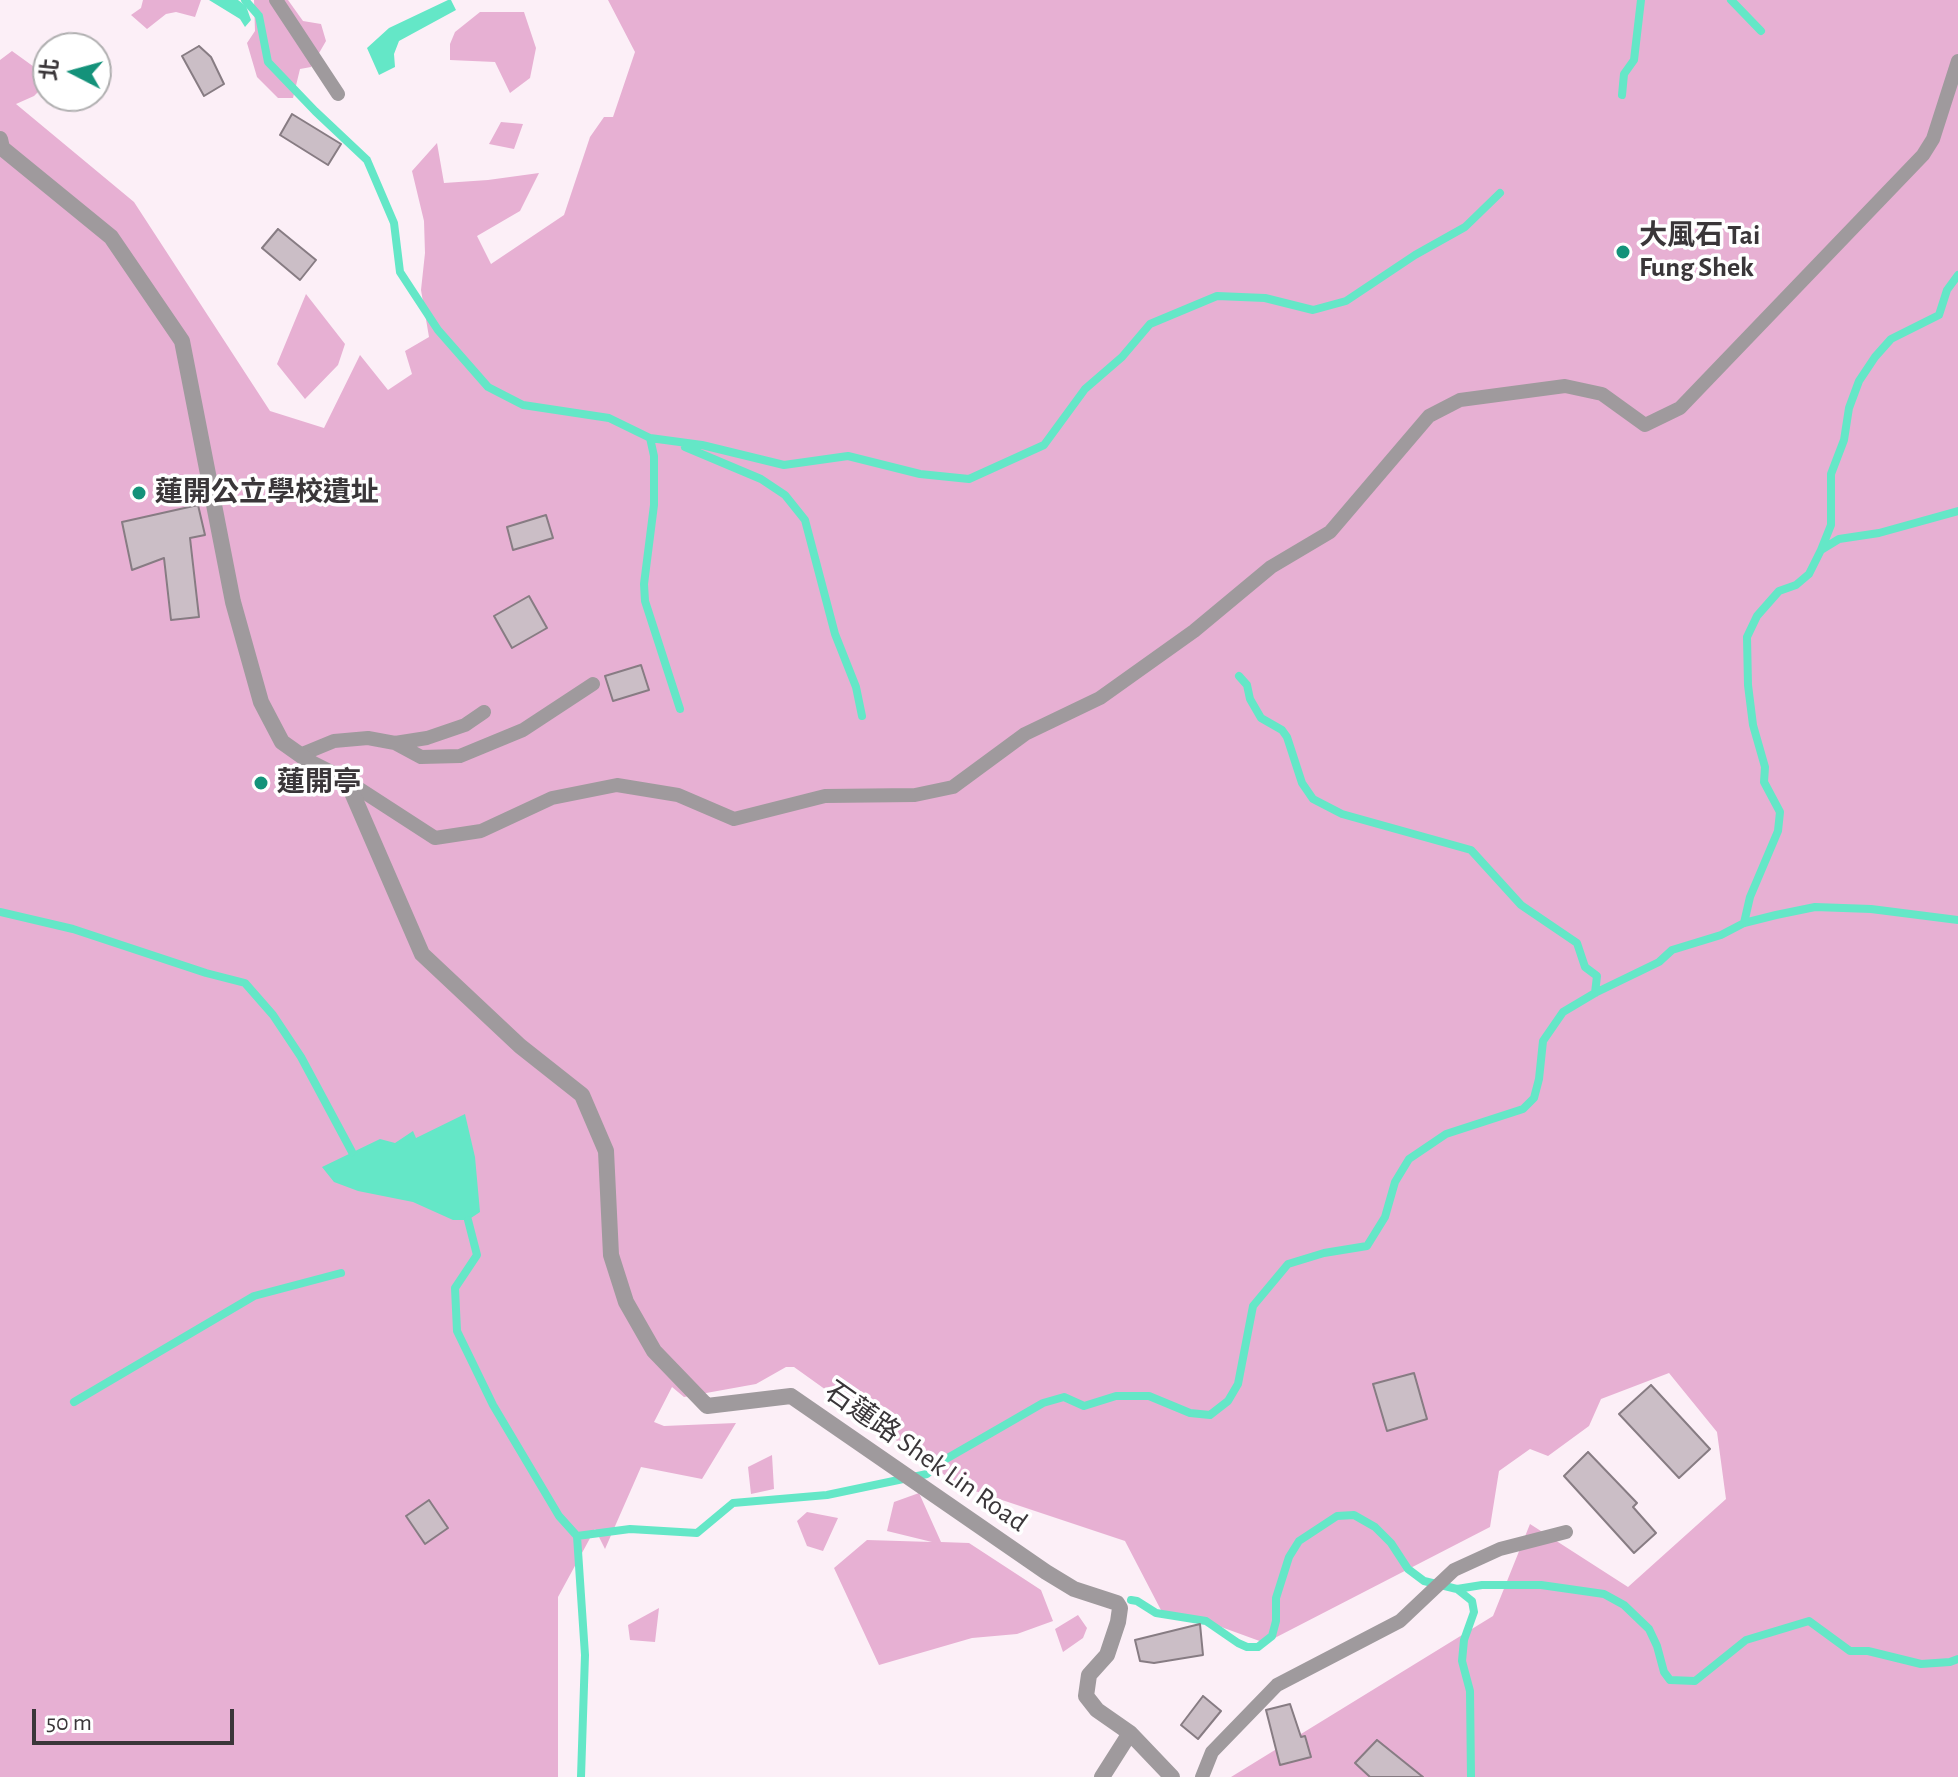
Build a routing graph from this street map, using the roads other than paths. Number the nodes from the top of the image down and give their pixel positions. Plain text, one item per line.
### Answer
1 (276, 0) edge
2 (1958, 61) edge
3 (338, 94) dead end
4 (0, 139) edge
5 (593, 684) dead end
6 (484, 712) dead end
7 (395, 743) junction
8 (300, 755) junction
9 (347, 781) junction
10 (1566, 1532) dead end
11 (1130, 1733) junction
12 (1102, 1777) edge
13 (1172, 1777) edge
14 (1202, 1777) edge

1 - 3 lane
2 - 9 lane
4 - 8 street
5 - 7 lane
6 - 7 lane
7 - 8 lane
8 - 9 street
9 - 11 street, 石蓮路 Shek Lin Road
10 - 14 lane
11 - 12 street
11 - 13 street

